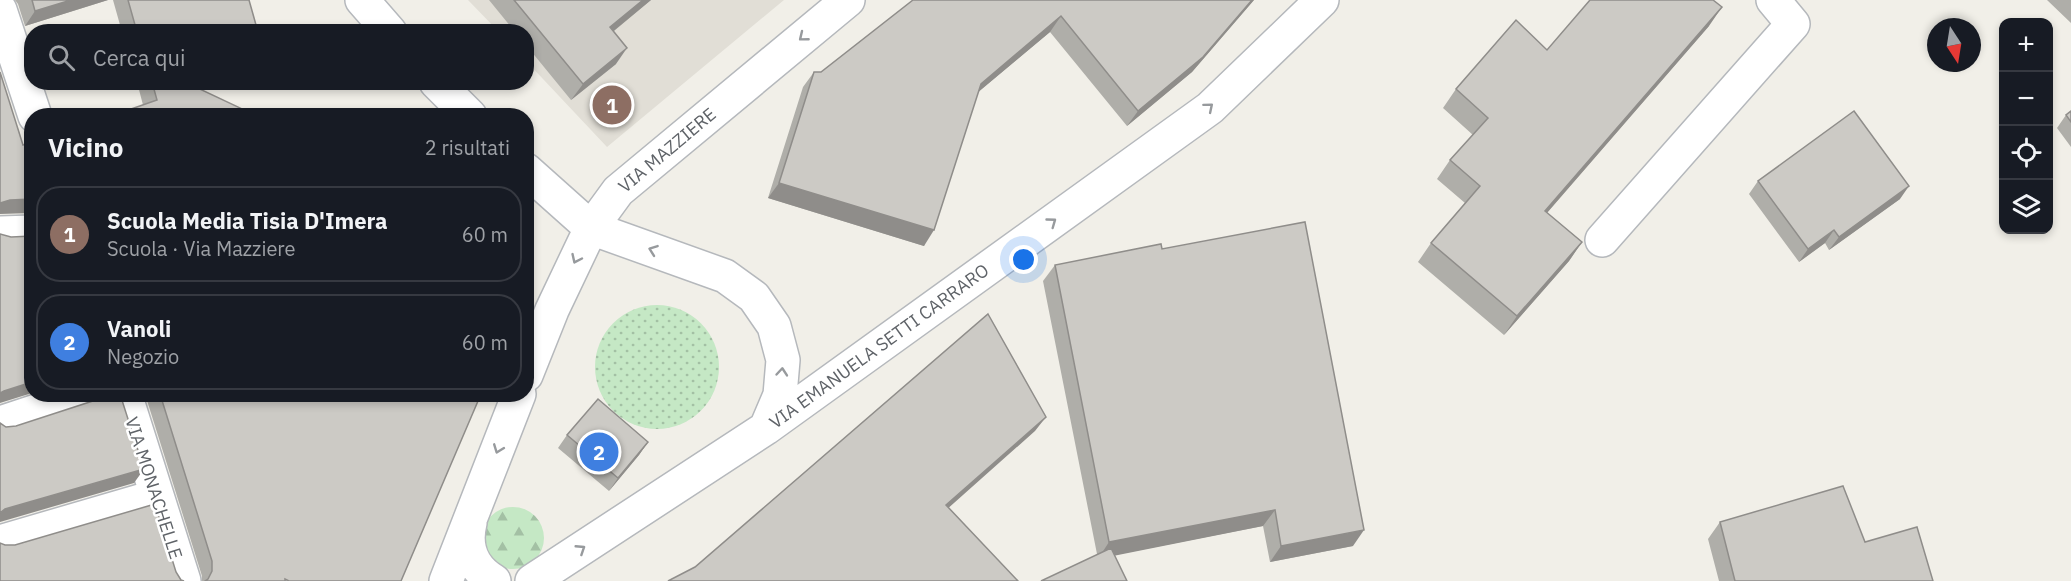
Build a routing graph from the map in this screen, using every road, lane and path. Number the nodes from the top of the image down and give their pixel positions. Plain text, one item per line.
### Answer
1 (362, 0) edge
2 (848, 0) edge
3 (1322, 0) edge
4 (1773, 0) edge
5 (0, 10) edge
6 (383, 24) edge
7 (24, 83) edge
8 (26, 90) edge
9 (444, 90) edge
10 (32, 108) edge
11 (462, 108) edge
12 (534, 177) edge
13 (591, 228) junction
14 (24, 232) edge
15 (0, 233) edge
16 (1602, 240) dead end
17 (534, 355) edge
18 (64, 402) edge
19 (128, 402) edge
20 (516, 402) edge
21 (0, 423) edge
22 (765, 428) junction
23 (157, 496) junction
24 (472, 513) junction
25 (0, 542) edge
26 (184, 581) edge
27 (446, 581) edge
28 (494, 581) edge
29 (532, 581) edge

1 - 6 street
2 -> 13 street, VIA MAZZIERE
22 -> 3 street, VIA EMANUELA SETTI CARRARO
4 - 16 street
5 - 7 street
8 - 10 street
9 - 11 street
12 - 13 street
13 -> 17 street, VIA MAZZIERE
22 -> 13 street
14 - 15 street
18 - 21 street
19 - 23 street, VIA MONACHELLE
20 -> 24 street
29 -> 22 street, VIA EMANUELA SETTI CARRARO
23 - 25 street
23 - 26 street, VIA MONACHELLE
24 - 27 street
24 - 28 street

